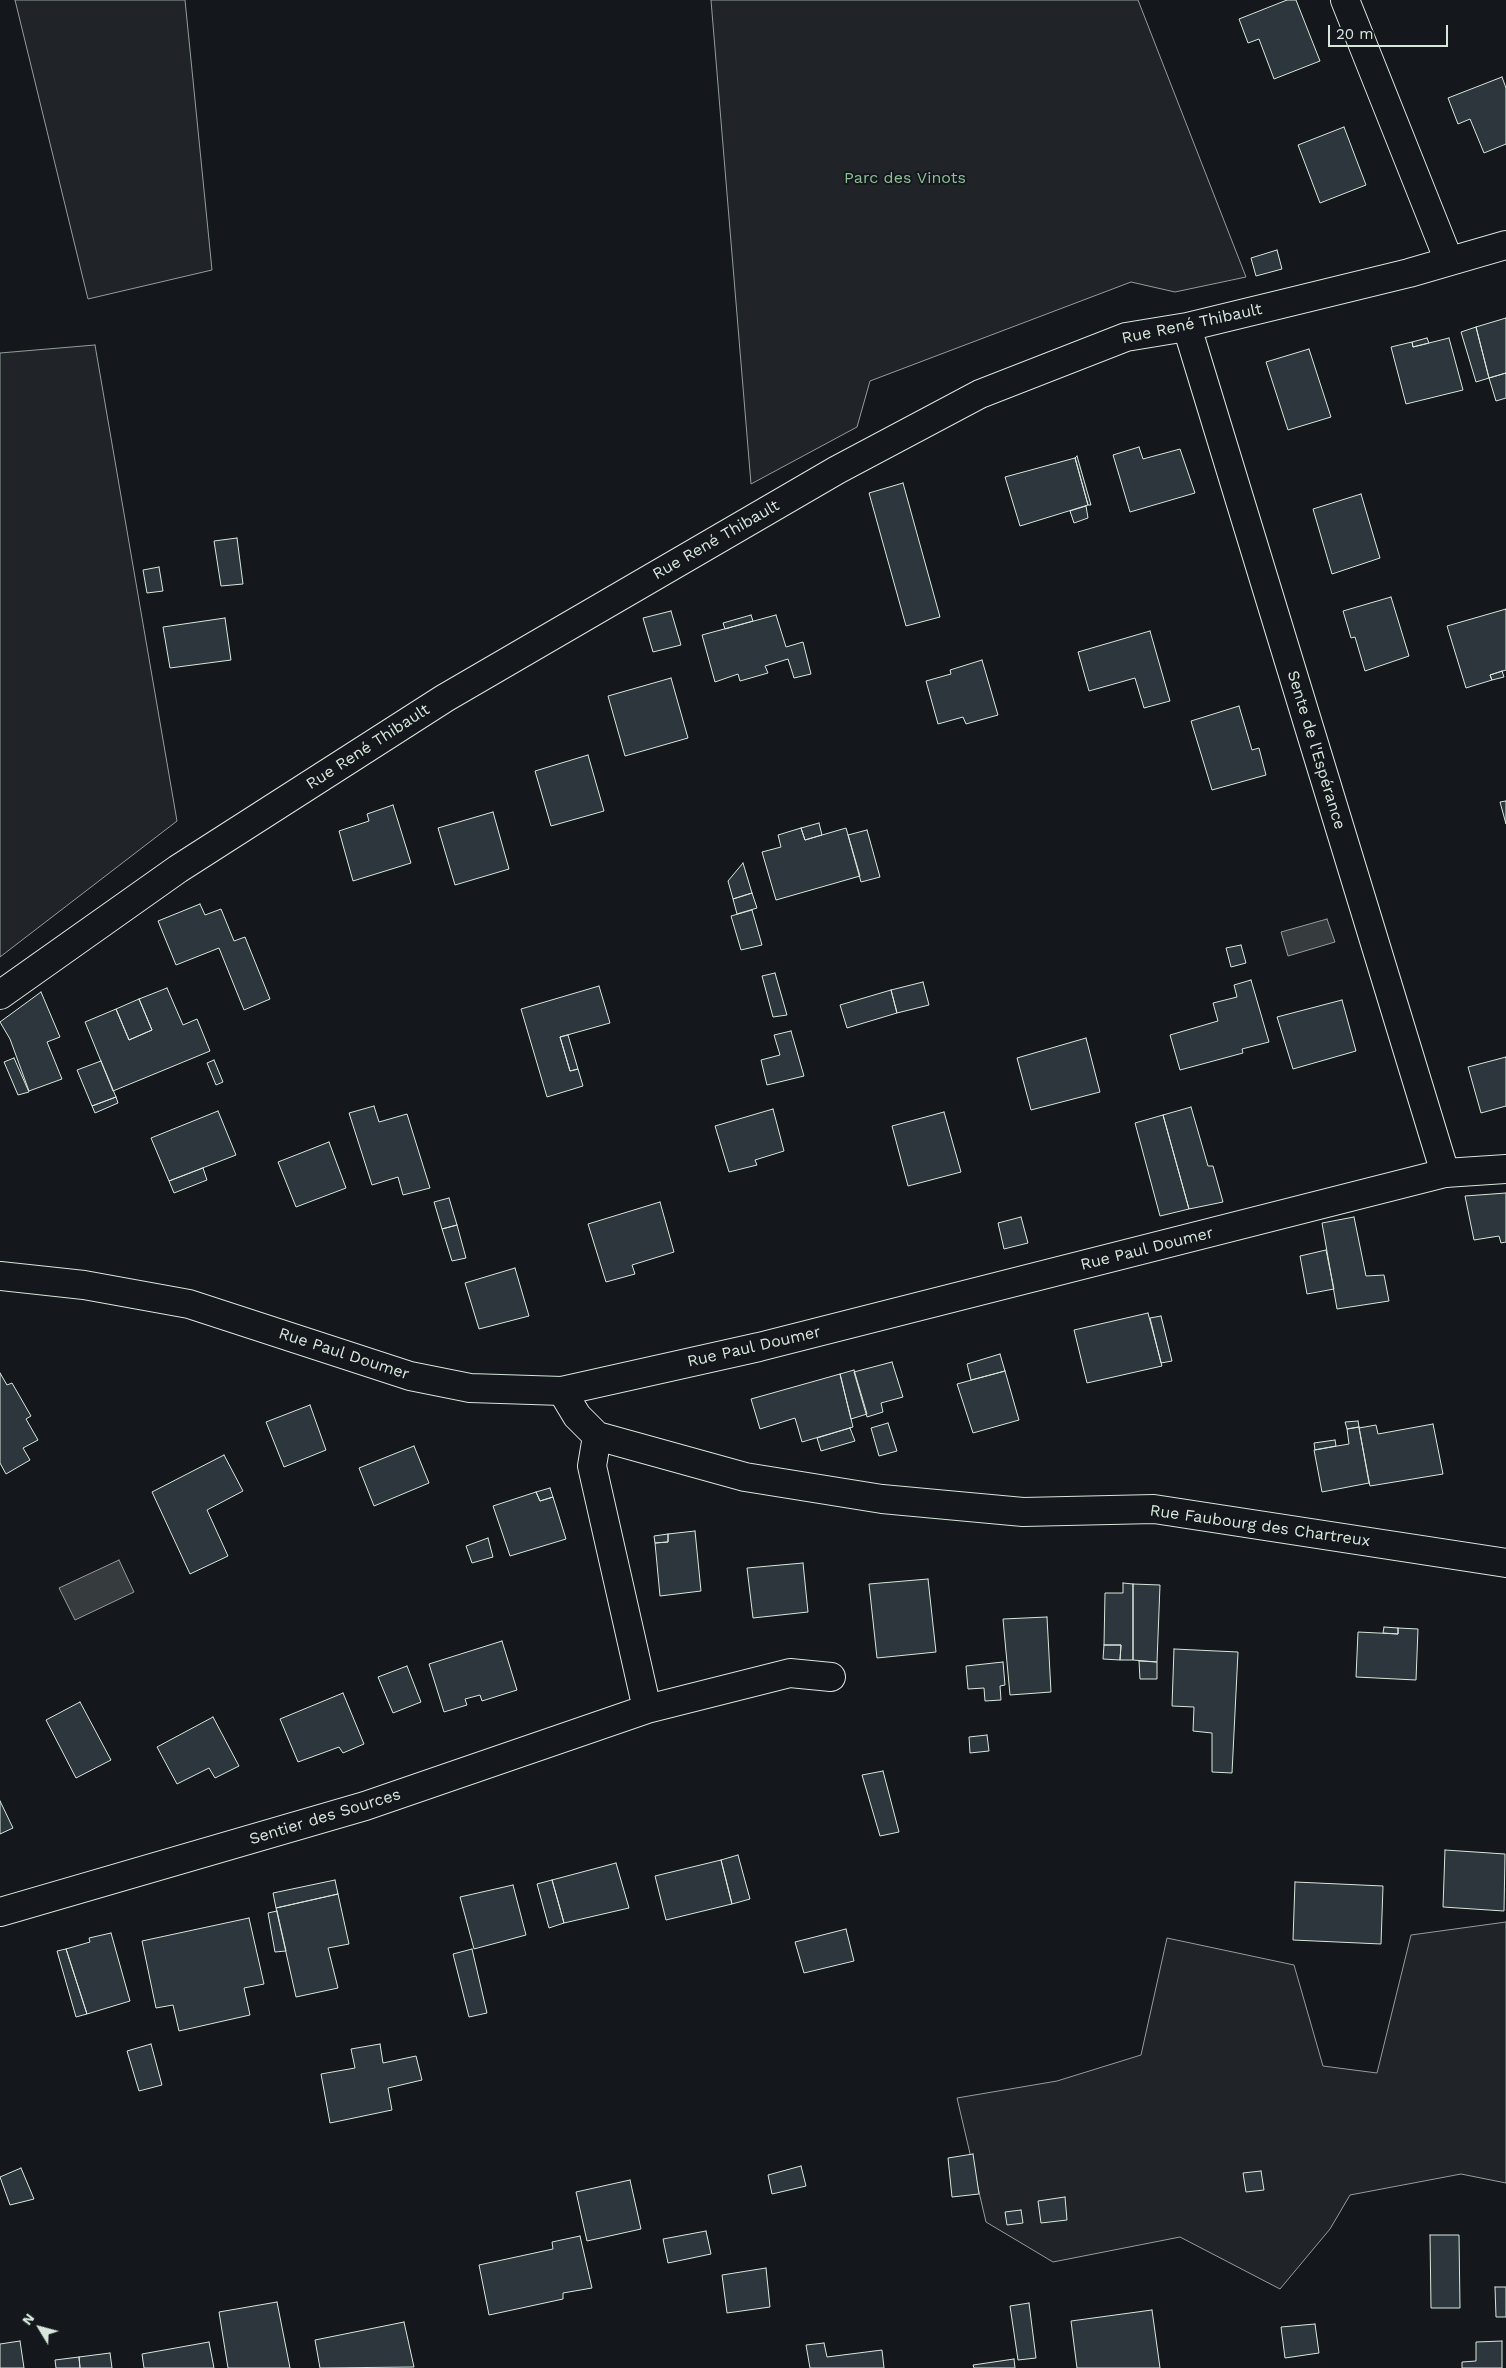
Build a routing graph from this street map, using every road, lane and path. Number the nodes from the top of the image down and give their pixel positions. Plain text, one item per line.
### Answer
1 (1345, 0) edge
2 (1506, 245) edge
3 (1449, 261) junction
4 (1187, 326) junction
5 (0, 995) edge
6 (1506, 1168) edge
7 (1445, 1173) junction
8 (0, 1276) edge
9 (562, 1392) junction
10 (597, 1436) junction
11 (1506, 1563) edge
12 (831, 1677) dead end
13 (647, 1709) junction
14 (0, 1912) edge

1 - 3 street
2 - 3 street, Rue René Thibault
3 - 4 street, Rue René Thibault
4 - 5 street, Rue René Thibault
4 - 7 street, Sente de l'Espérance
6 - 7 street, Rue Paul Doumer
7 - 9 street, Rue Paul Doumer
8 - 9 street, Rue Paul Doumer
9 - 10 street, Rue Faubourg des Chartreux
10 - 11 street, Rue Faubourg des Chartreux
10 - 13 street
12 - 13 street, Sentier des Sources
13 - 14 street, Sentier des Sources

